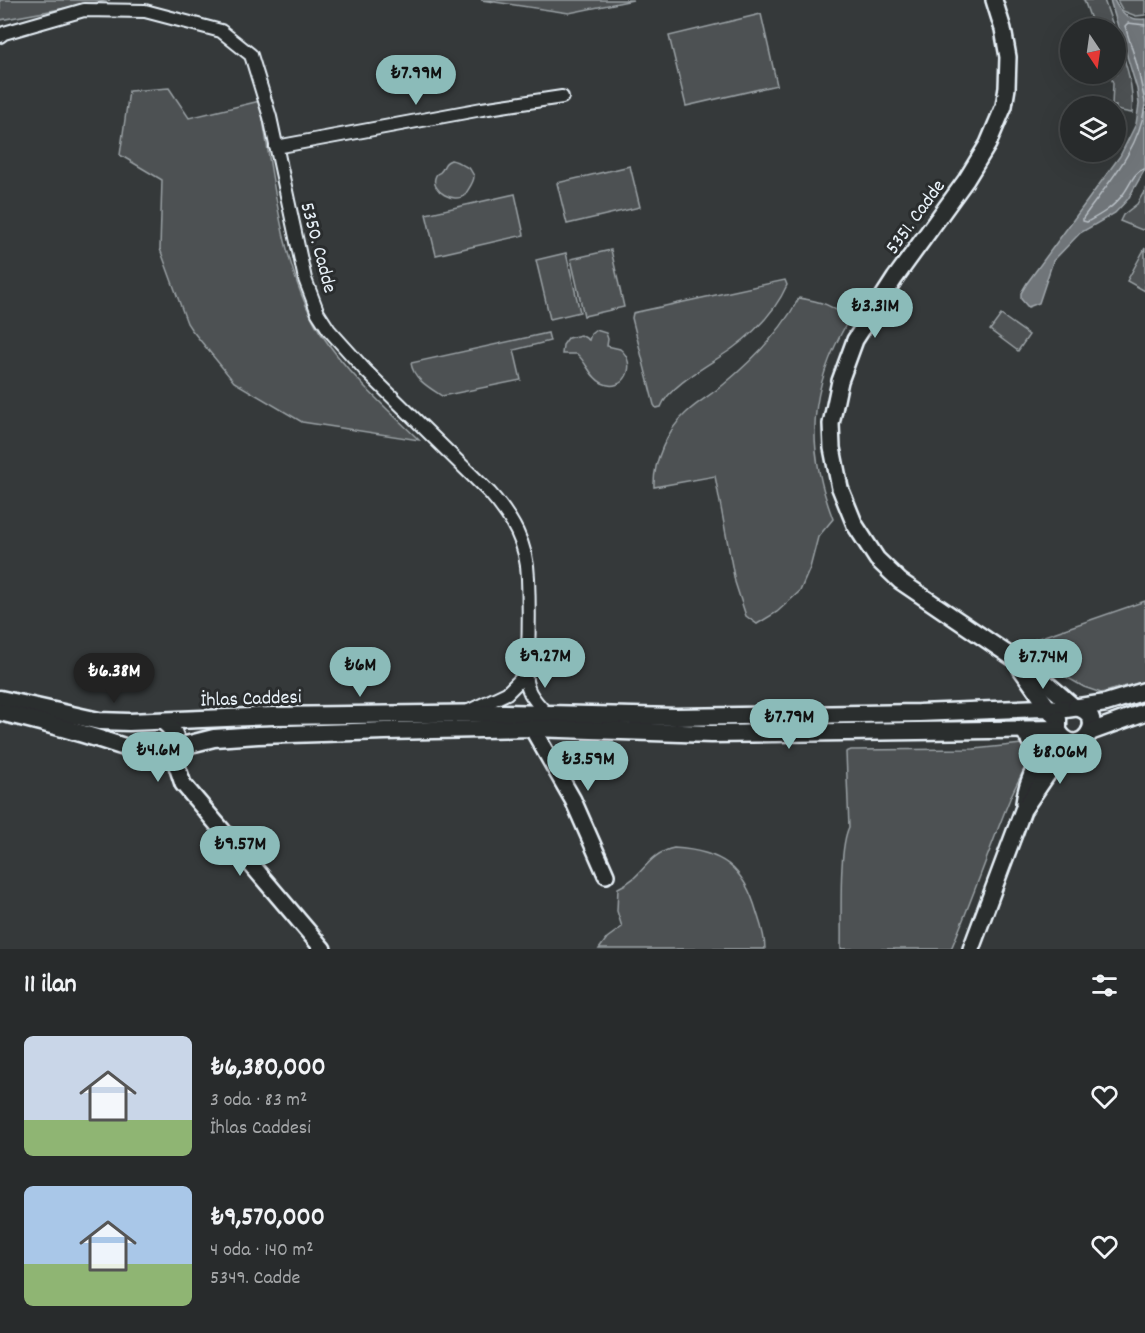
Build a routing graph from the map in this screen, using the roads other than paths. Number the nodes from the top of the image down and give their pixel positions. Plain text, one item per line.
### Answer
1 (994, 0) edge
2 (0, 36) edge
3 (562, 97) dead end
4 (276, 147) junction
5 (1014, 660) junction
6 (525, 675) junction
7 (1037, 690) junction
8 (1145, 692) edge
9 (0, 699) edge
10 (1027, 709) junction
11 (0, 712) edge
12 (1145, 712) edge
13 (464, 713) junction
14 (1063, 716) junction
15 (553, 719) junction
16 (158, 722) junction
17 (532, 728) junction
18 (1024, 730) junction
19 (1084, 737) junction
20 (173, 750) junction
21 (152, 757) junction
22 (1035, 768) junction
23 (183, 784) junction
24 (1023, 810) junction
25 (606, 875) dead end
26 (323, 949) edge
27 (972, 949) edge

1 - 5 street, 5351. Cadde
2 - 4 street, 5350. Cadde
3 - 4 street
4 - 6 street, 5350. Cadde
5 - 7 street, 5351. Cadde
5 - 14 street, 5351. Cadde
6 - 13 street
6 - 15 street, 5350. Cadde
7 - 10 street
7 - 14 street, 5351. Cadde
8 - 14 main road
9 - 16 main road, İhlas Caddesi
10 - 14 main road
10 - 15 main road
11 - 21 main road
12 - 19 main road
13 - 15 main road, İhlas Caddesi
13 - 16 main road, İhlas Caddesi
14 - 18 main road
14 - 19 main road
14 - 19 main road
14 - 22 street
15 - 17 main road, İhlas Caddesi
15 - 18 main road
16 - 20 main road
16 - 21 main road
17 - 20 main road, İhlas Caddesi
17 - 25 street
18 - 22 main road
19 - 24 street
20 - 21 main road
20 - 23 street
21 - 23 street
22 - 24 street
23 - 26 street
24 - 27 street

